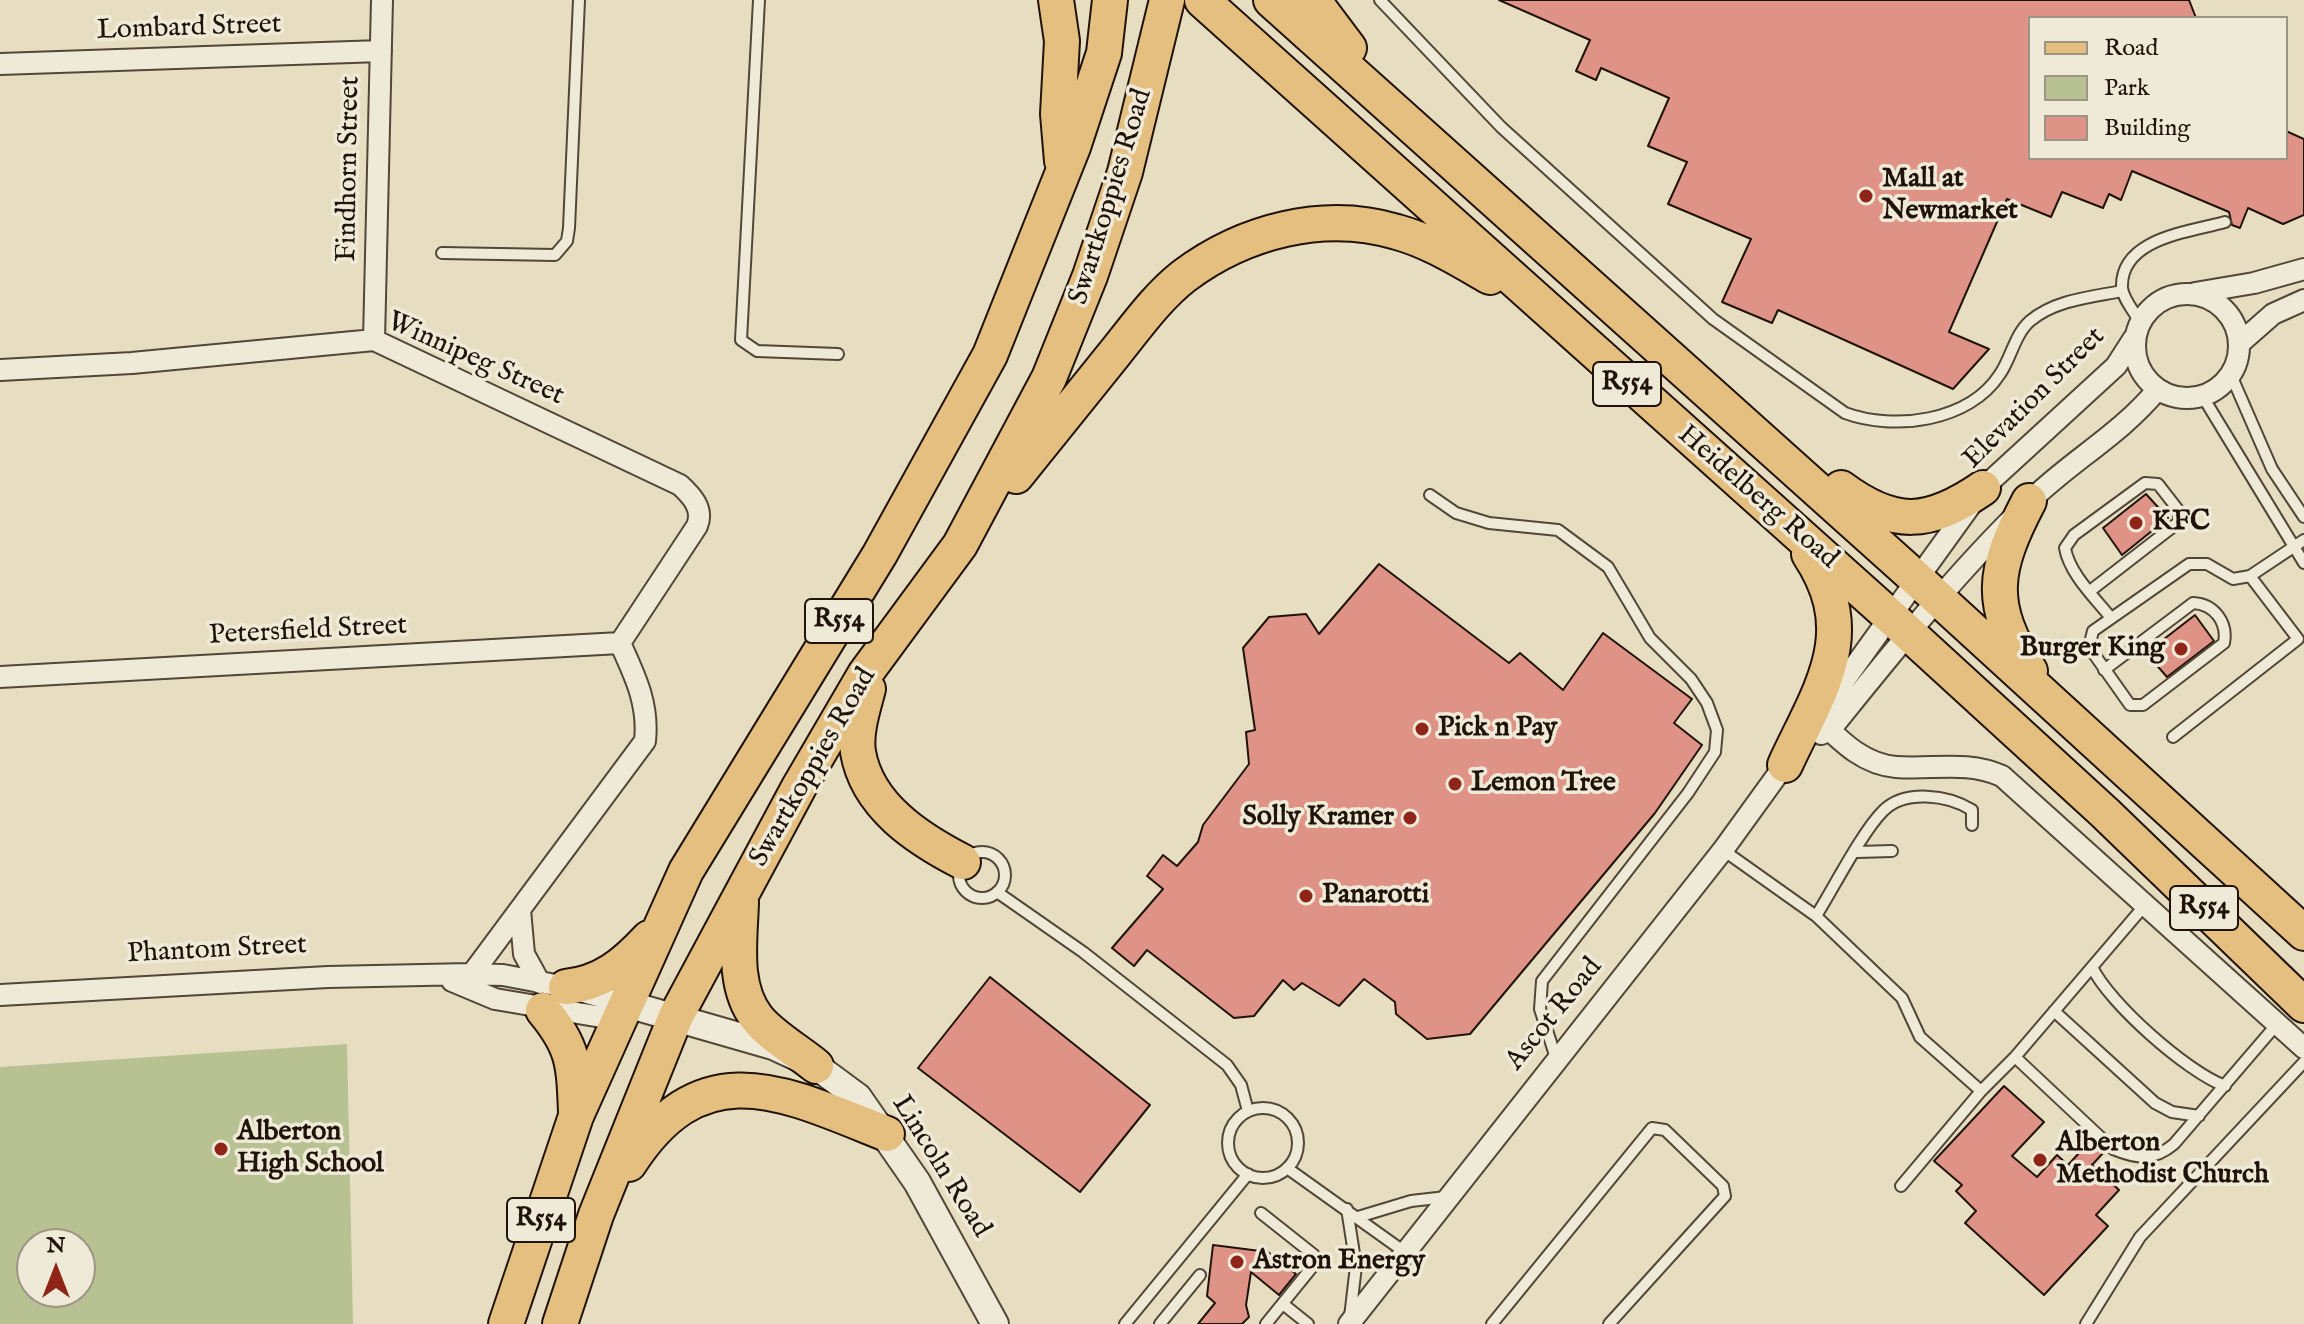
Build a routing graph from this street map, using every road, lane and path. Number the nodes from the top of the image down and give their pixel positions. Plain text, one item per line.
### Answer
1 (382, 0) edge
2 (579, 0) edge
3 (759, 0) edge
4 (1056, 0) edge
5 (1110, 0) edge
6 (1167, 0) edge
7 (1202, 0) edge
8 (1271, 0) edge
9 (1313, 0) edge
10 (1380, 0) edge
11 (381, 51) junction
12 (0, 64) edge
13 (1380, 95) junction
14 (1063, 174) junction
15 (2225, 222) dead end
16 (442, 253) dead end
17 (2304, 269) edge
18 (2122, 291) junction
19 (2187, 294) junction
20 (2304, 300) edge
21 (1543, 308) junction
22 (2137, 330) junction
23 (374, 340) junction
24 (2240, 343) junction
25 (838, 354) dead end
26 (0, 370) edge
27 (2231, 375) junction
28 (2157, 390) junction
29 (2203, 397) junction
30 (1717, 399) junction
31 (1983, 488) junction
32 (1430, 495) dead end
33 (2029, 501) junction
34 (2304, 517) edge
35 (1792, 528) junction
36 (2304, 540) edge
37 (960, 545) junction
38 (2293, 548) junction
39 (2304, 563) edge
40 (2250, 576) junction
41 (1928, 590) junction
42 (2090, 591) junction
43 (2111, 618) junction
44 (1900, 626) junction
45 (889, 642) junction
46 (620, 643) junction
47 (2104, 670) junction
48 (0, 677) edge
49 (2049, 702) junction
50 (1824, 724) junction
51 (2173, 737) dead end
52 (1794, 753) junction
53 (1972, 825) dead end
54 (1723, 850) junction
55 (1892, 851) dead end
56 (1857, 852) junction
57 (963, 862) junction
58 (997, 892) junction
59 (742, 894) junction
60 (2145, 905) junction
61 (520, 910) junction
62 (1816, 916) junction
63 (658, 929) junction
64 (2304, 933) edge
65 (2092, 967) junction
66 (467, 980) junction
67 (550, 993) junction
68 (0, 995) edge
69 (2054, 1011) junction
70 (623, 1012) junction
71 (2290, 1014) edge
72 (672, 1022) junction
73 (720, 1032) joint
74 (2304, 1048) edge
75 (2015, 1057) junction
76 (1556, 1058) junction
77 (2304, 1062) edge
78 (816, 1066) junction
79 (2225, 1086) junction
80 (1981, 1091) junction
81 (1248, 1111) junction
82 (576, 1116) junction
83 (2199, 1116) junction
84 (887, 1134) junction
85 (1287, 1168) junction
86 (1248, 1174) junction
87 (1901, 1186) dead end
88 (1446, 1197) junction
89 (1347, 1209) junction
90 (1261, 1213) dead end
91 (596, 1215) junction
92 (1358, 1217) junction
93 (1406, 1253) junction
94 (1200, 1275) dead end
95 (1283, 1304) junction
96 (1349, 1323) edge
97 (506, 1324) edge
98 (560, 1324) edge
99 (995, 1324) edge
100 (1125, 1324) edge
101 (1160, 1324) edge
102 (1266, 1324) edge
103 (1308, 1324) edge
104 (1492, 1324) edge
105 (1609, 1324) edge
106 (2086, 1324) edge

1 - 11 street, Findhorn Street
2 - 16 lane
3 - 25 lane
4 - 14 main road
5 - 14 main road, Swartkoppies Road / R554
6 - 37 main road, Swartkoppies Road / R554
7 - 21 main road, Heidelberg Road / R554
8 - 13 main road, Heidelberg Road / R554
9 - 13 main road
10 - 18 lane
11 - 12 street, Lombard Street
11 - 23 street, Findhorn Street
13 - 30 main road, Heidelberg Road / R554
14 - 63 main road, Swartkoppies Road / R554
15 - 18 lane
17 - 19 street, Elevation Street
18 - 22 lane
19 - 22 street, Elevation Street
19 - 24 street
20 - 24 street
21 - 35 main road, Heidelberg Road / R554
21 - 37 main road
22 - 28 street, Elevation Street
22 - 31 street, Elevation Street
23 - 26 street, Winnipeg Street
23 - 46 street, Winnipeg Street
24 - 27 street
27 - 29 street
27 - 34 lane
28 - 29 street
28 - 33 street, Elevation Street
29 - 38 lane
30 - 31 main road
30 - 41 main road, Heidelberg Road / R554
31 - 41 street, Elevation Street
32 - 76 lane
33 - 41 street, Elevation Street
33 - 49 main road
35 - 44 main road, Heidelberg Road / R554
35 - 52 main road
36 - 38 lane
37 - 45 main road, Swartkoppies Road / R554
38 - 39 lane
38 - 40 lane
40 - 43 lane
40 - 51 lane
41 - 44 street, Elevation Street
41 - 49 main road, Heidelberg Road / R554
42 - 42 lane
42 - 43 lane
43 - 47 lane
44 - 50 street
44 - 71 main road, Heidelberg Road / R554
45 - 57 main road
45 - 59 main road, Swartkoppies Road / R554
46 - 48 street, Petersfield Street
46 - 61 street
47 - 47 lane
49 - 64 main road, Heidelberg Road / R554
50 - 52 street
50 - 60 street
52 - 54 street, Ascot Road
53 - 56 lane
54 - 62 lane
54 - 76 street, Ascot Road
55 - 56 lane
56 - 62 lane
57 - 58 lane
57 - 58 lane
58 - 81 lane
59 - 72 main road, Swartkoppies Road / R554
59 - 78 main road
60 - 65 lane
60 - 71 street
61 - 66 street
61 - 67 street
62 - 80 lane
63 - 67 main road
63 - 70 main road, Swartkoppies Road / R554
65 - 69 lane
65 - 79 lane
66 - 67 street, Phantom Street
66 - 68 street, Phantom Street
67 - 70 street, Phantom Street
67 - 70 street, Phantom Street
67 - 82 main road
69 - 75 lane
69 - 83 lane
70 - 72 street, Phantom Street
70 - 82 main road, Swartkoppies Road / R554
71 - 74 street
71 - 79 lane
72 - 73 street, Phantom Street
72 - 91 main road, Swartkoppies Road / R554
73 - 78 street, Lincoln Road
75 - 80 lane
75 - 83 lane
76 - 88 street, Ascot Road
77 - 106 lane
78 - 84 street, Lincoln Road
79 - 83 lane
80 - 87 lane
81 - 85 lane
81 - 86 lane
82 - 97 main road, Swartkoppies Road / R554
84 - 91 main road
84 - 99 street, Lincoln Road
85 - 86 lane
85 - 89 lane
86 - 100 lane
88 - 92 lane
88 - 93 street, Ascot Road
89 - 92 lane
89 - 96 lane
90 - 95 lane
91 - 98 main road, Swartkoppies Road / R554
92 - 93 lane
93 - 96 street, Ascot Road
94 - 101 lane
95 - 102 lane
95 - 103 lane
104 - 105 lane

